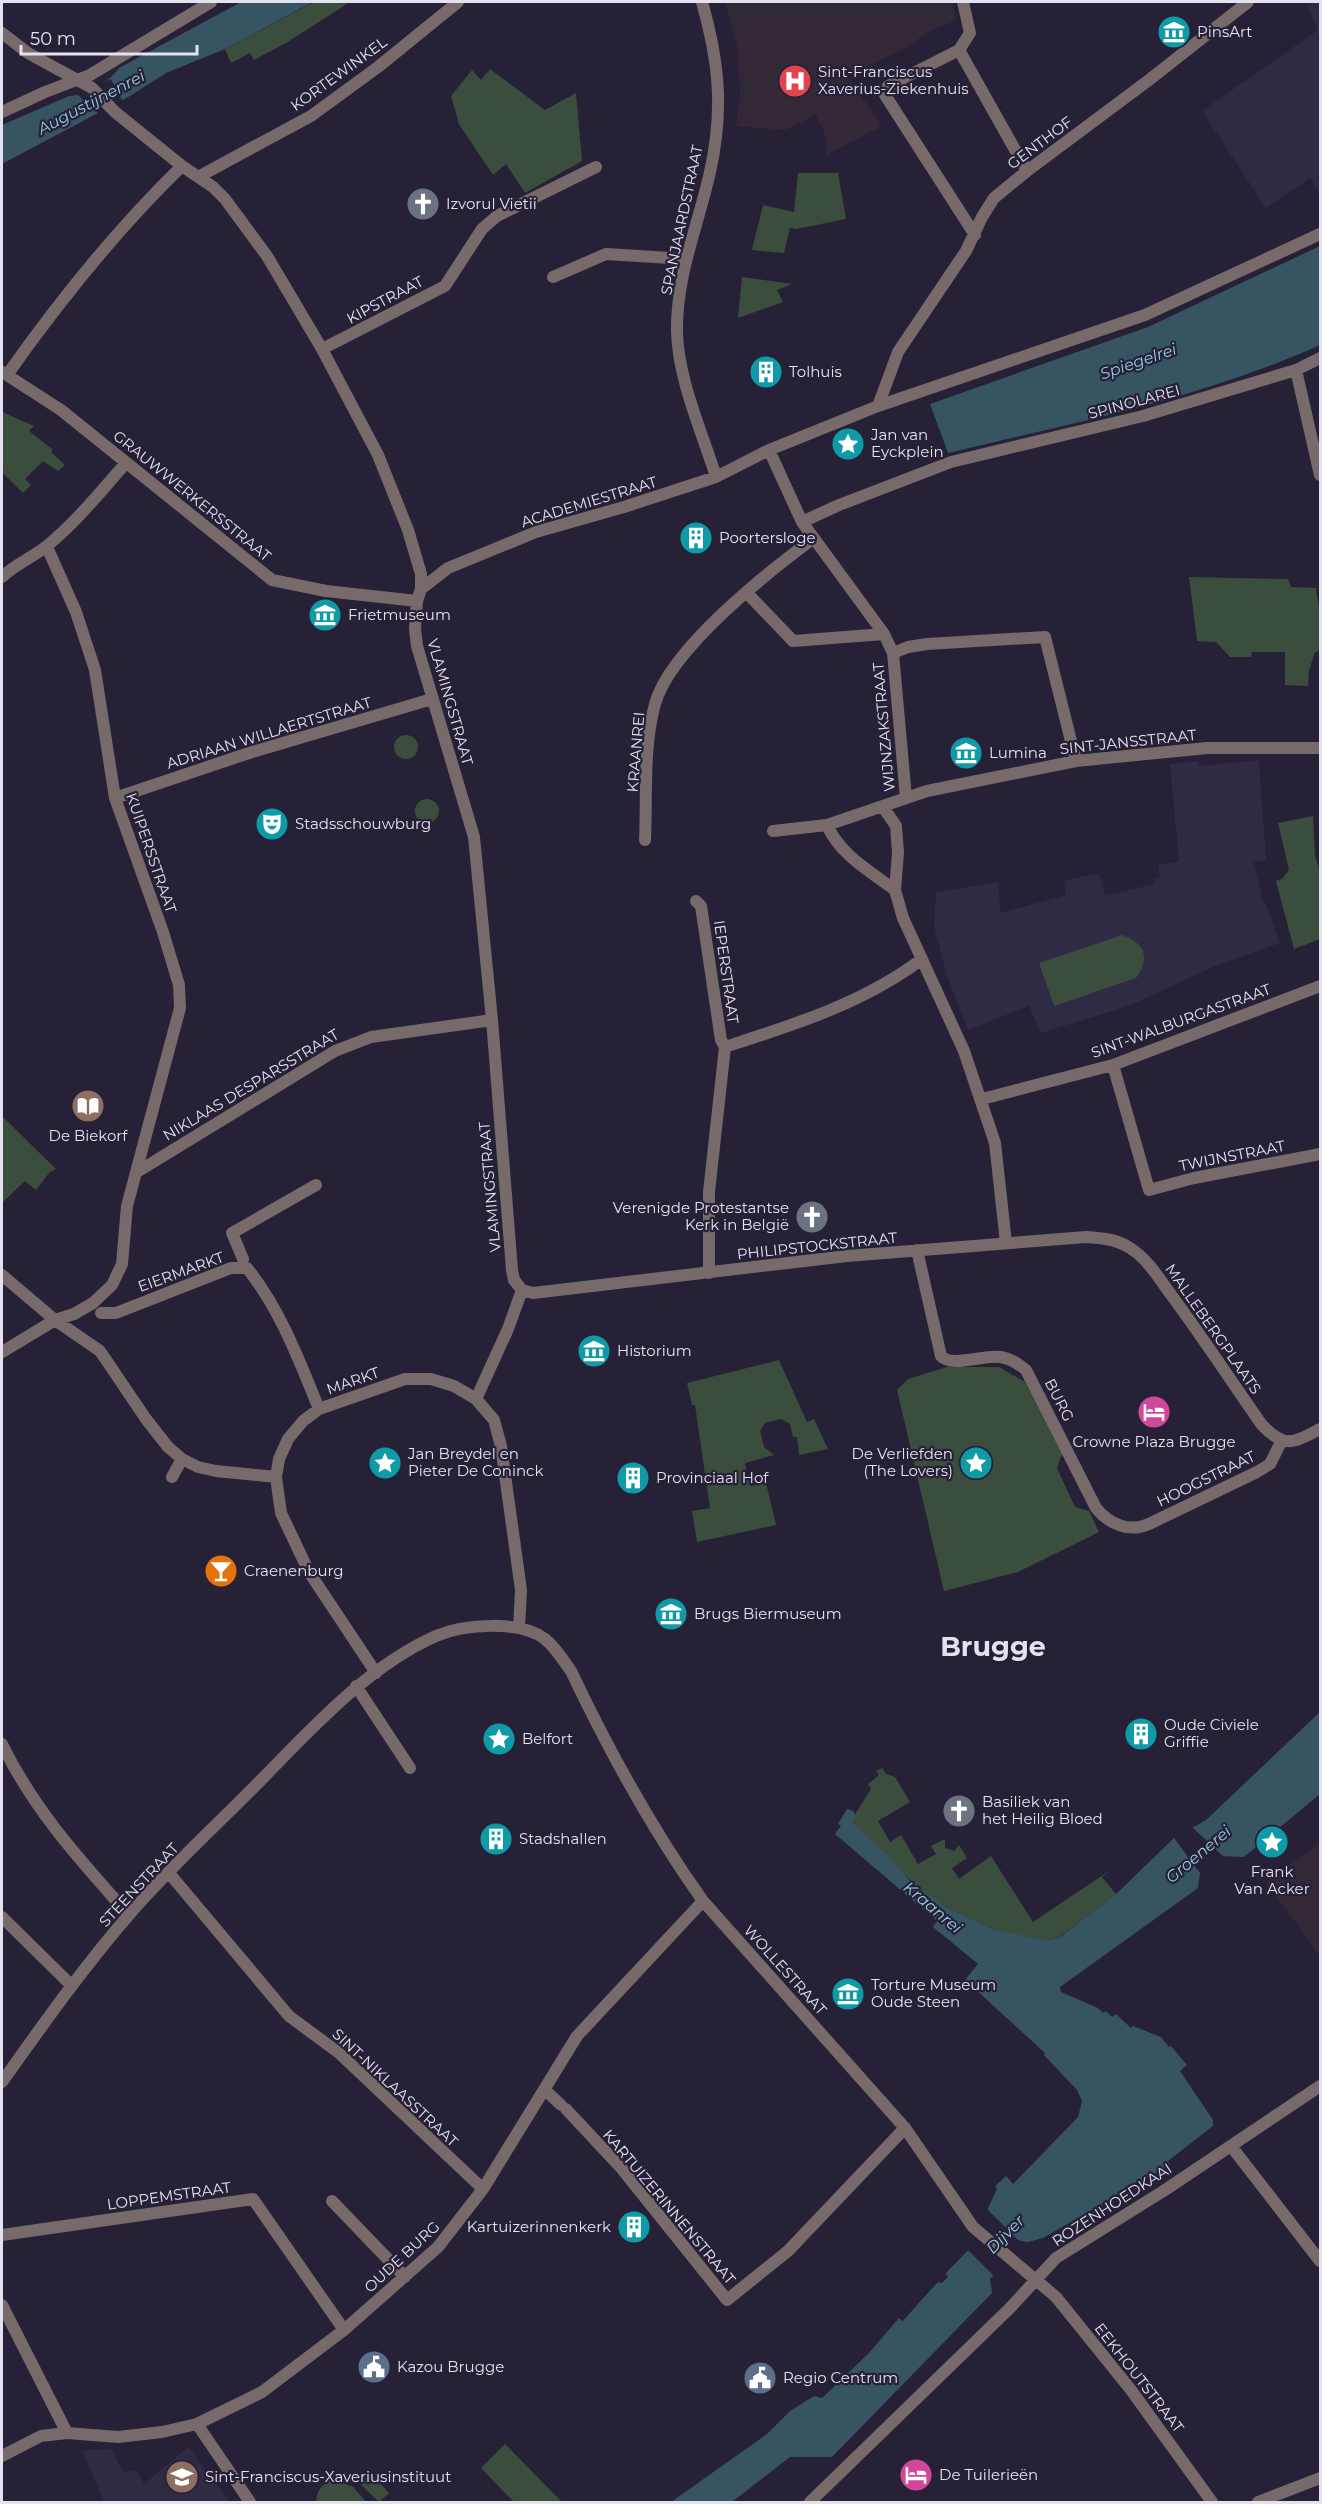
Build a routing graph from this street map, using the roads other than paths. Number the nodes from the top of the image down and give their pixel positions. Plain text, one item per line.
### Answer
1 (211, 2) edge
2 (458, 2) edge
3 (702, 2) edge
4 (963, 2) edge
5 (1248, 2) edge
6 (2, 33) edge
7 (959, 50) junction
8 (78, 80) junction
9 (2, 112) edge
10 (182, 166) junction
11 (596, 167) dead end
12 (1027, 171) junction
13 (198, 177) junction
14 (1320, 234) edge
15 (975, 236) junction
16 (686, 259) junction
17 (553, 277) dead end
18 (322, 349) junction
19 (1320, 358) edge
20 (1296, 370) junction
21 (4, 374) edge
22 (878, 406) junction
23 (770, 450) junction
24 (126, 463) junction
25 (1320, 475) edge
26 (716, 477) junction
27 (802, 522) junction
28 (814, 538) junction
29 (47, 547) junction
30 (2, 577) edge
31 (746, 591) junction
32 (419, 595) junction
33 (884, 634) junction
34 (892, 653) junction
35 (432, 699) junction
36 (1320, 748) edge
37 (1076, 761) junction
38 (115, 798) junction
39 (906, 798) junction
40 (883, 807) junction
41 (827, 825) junction
42 (773, 831) dead end
43 (645, 840) dead end
44 (895, 890) junction
45 (696, 902) dead end
46 (922, 960) junction
47 (1320, 986) edge
48 (492, 1020) junction
49 (725, 1047) junction
50 (1113, 1065) junction
51 (982, 1099) junction
52 (1320, 1154) edge
53 (137, 1172) junction
54 (316, 1185) dead end
55 (1115, 1240) joint
56 (1006, 1242) junction
57 (917, 1250) junction
58 (243, 1260) dead end
59 (708, 1272) junction
60 (2, 1275) edge
61 (522, 1290) junction
62 (100, 1313) dead end
63 (55, 1320) junction
64 (2, 1352) edge
65 (476, 1399) junction
66 (319, 1409) junction
67 (1320, 1429) edge
68 (1281, 1442) junction
69 (182, 1459) junction
70 (172, 1477) dead end
71 (276, 1477) junction
72 (1124, 1527) joint
73 (519, 1628) junction
74 (376, 1673) junction
75 (356, 1686) junction
76 (2, 1744) edge
77 (410, 1768) dead end
78 (169, 1873) junction
79 (703, 1901) junction
80 (129, 1915) junction
81 (2, 1917) edge
82 (71, 1985) junction
83 (2, 2082) edge
84 (1320, 2086) edge
85 (544, 2089) junction
86 (904, 2128) junction
87 (1231, 2146) junction
88 (483, 2189) junction
89 (332, 2201) dead end
90 (2, 2235) edge
91 (1320, 2261) edge
92 (405, 2277) junction
93 (1034, 2280) junction
94 (2, 2305) edge
95 (344, 2330) junction
96 (197, 2424) junction
97 (67, 2433) junction
98 (2, 2456) edge
99 (1320, 2478) edge
100 (250, 2502) edge
101 (810, 2502) edge
102 (1212, 2502) edge
103 (1258, 2502) edge

1 - 8 street
2 - 13 street, KORTEWINKEL
3 - 16 street, SPANJAARDSTRAAT
4 - 7 street
5 - 12 street, GENTHOF
6 - 8 street, VLAMINGSTRAAT
7 - 12 street
7 - 15 street
8 - 9 street
8 - 10 street, VLAMINGSTRAAT
10 - 13 street, VLAMINGSTRAAT
10 - 21 street
11 - 18 street, KIPSTRAAT
12 - 15 street, GENTHOF
13 - 18 street, VLAMINGSTRAAT
14 - 22 street
15 - 22 street, GENTHOF
16 - 17 street
16 - 26 street, SPANJAARDSTRAAT
18 - 32 street, VLAMINGSTRAAT
19 - 20 street, SPINOLAREI
20 - 25 street
20 - 27 street, SPINOLAREI
21 - 24 street, GRAUWWERKERSSTRAAT
22 - 23 street
23 - 26 street, ACADEMIESTRAAT
23 - 27 street
24 - 29 street
24 - 32 street, GRAUWWERKERSSTRAAT
26 - 32 street, ACADEMIESTRAAT
27 - 28 street, WIJNZAKSTRAAT
28 - 31 street, KRAANREI
28 - 33 street, WIJNZAKSTRAAT
29 - 30 street
29 - 38 street, KUIPERSSTRAAT
31 - 33 street
31 - 43 street, KRAANREI
32 - 35 street, VLAMINGSTRAAT
33 - 34 street, WIJNZAKSTRAAT
34 - 37 street
34 - 39 street, WIJNZAKSTRAAT
35 - 38 street, ADRIAAN WILLAERTSTRAAT
35 - 48 street, VLAMINGSTRAAT
36 - 37 street, SINT-JANSSTRAAT
37 - 39 street, SINT-JANSSTRAAT
38 - 53 street, KUIPERSSTRAAT
39 - 40 street, SINT-JANSSTRAAT
40 - 41 street, SINT-JANSSTRAAT
40 - 44 street
41 - 42 street, SINT-JANSSTRAAT
41 - 44 street
44 - 46 street
45 - 49 street, IEPERSTRAAT
46 - 49 street
46 - 51 street
47 - 50 street, SINT-WALBURGASTRAAT
48 - 53 street, NIKLAAS DESPARSSTRAAT
48 - 61 street, VLAMINGSTRAAT
49 - 59 street
50 - 51 street, SINT-WALBURGASTRAAT
50 - 52 street, TWIJNSTRAAT
51 - 56 street
53 - 63 street, EIERMARKT
54 - 58 street
55 - 56 street, PHILIPSTOCKSTRAAT
55 - 68 street, MALLEBERGPLAATS
56 - 57 street, PHILIPSTOCKSTRAAT
57 - 59 street, PHILIPSTOCKSTRAAT
57 - 72 street, BURG
59 - 61 street, PHILIPSTOCKSTRAAT
60 - 63 street
61 - 65 street
62 - 66 street, EIERMARKT
63 - 64 street, EIERMARKT
63 - 69 street
65 - 66 street, MARKT
65 - 73 street, MARKT
66 - 71 street, MARKT
67 - 68 street
68 - 72 street, HOOGSTRAAT
69 - 70 street
69 - 71 street
71 - 74 street, MARKT
73 - 74 street
73 - 79 street, WOLLESTRAAT
74 - 75 street
75 - 77 street
75 - 78 street, STEENSTRAAT
76 - 80 street
78 - 80 street, STEENSTRAAT
78 - 88 street, SINT-NIKLAASSTRAAT
79 - 85 street, OUDE BURG
79 - 86 street, WOLLESTRAAT
80 - 82 street, STEENSTRAAT
81 - 82 street
82 - 83 street, STEENSTRAAT
84 - 87 street, ROZENHOEDKAAI
85 - 86 street, KARTUIZERINNENSTRAAT
85 - 88 street, OUDE BURG
86 - 93 street, WOLLESTRAAT
87 - 91 street
87 - 93 street, ROZENHOEDKAAI
88 - 92 street, OUDE BURG
89 - 92 street
90 - 95 street, LOPPEMSTRAAT
92 - 95 street, OUDE BURG
93 - 101 street
93 - 102 street, EEKHOUTSTRAAT
94 - 97 street
95 - 96 street, OUDE BURG
96 - 97 street, OUDE BURG
96 - 100 street
97 - 98 street, OUDE BURG
99 - 103 street

